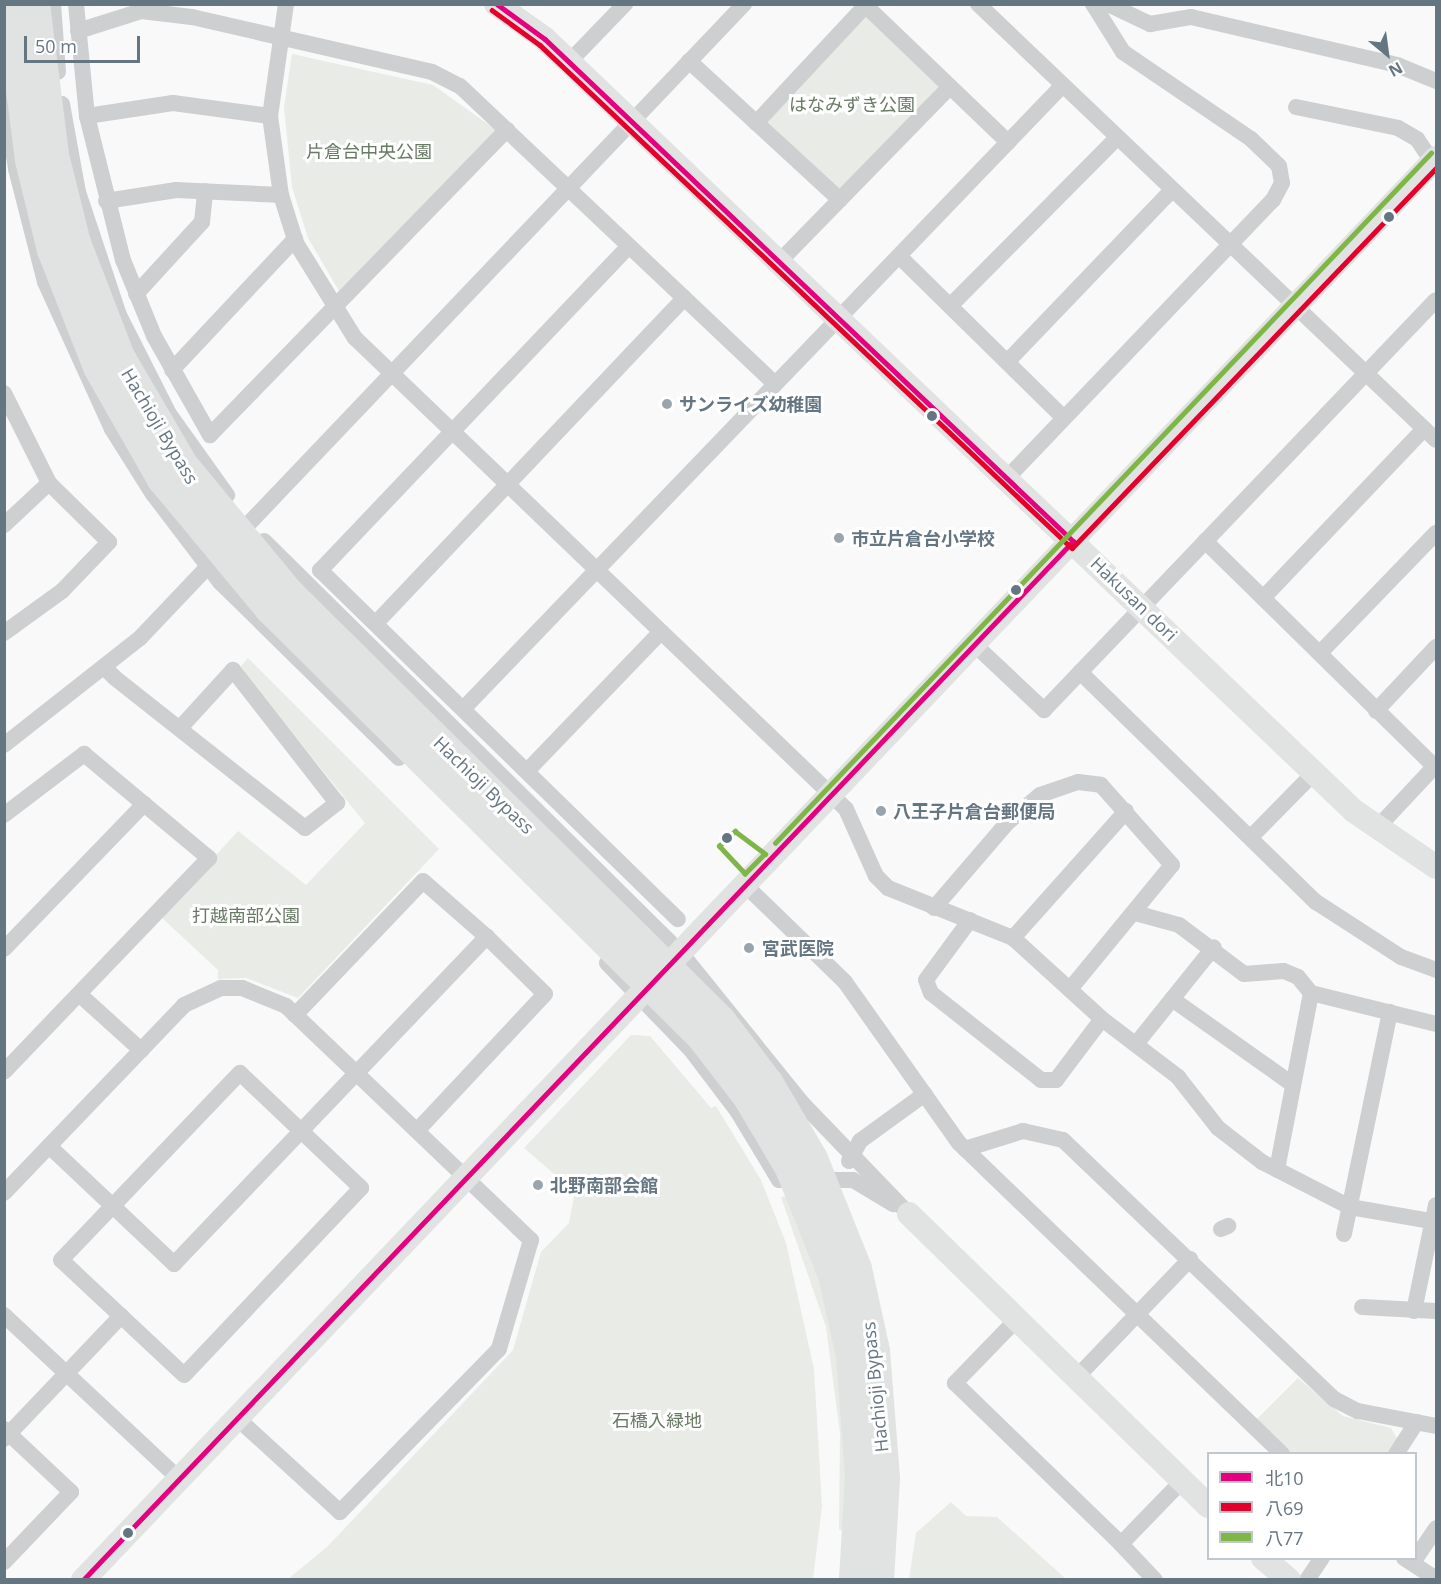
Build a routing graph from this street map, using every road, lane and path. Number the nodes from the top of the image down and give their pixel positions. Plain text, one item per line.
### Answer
1 (11, 4) edge
2 (34, 4) edge
3 (53, 4) edge
4 (76, 4) edge
5 (286, 4) edge
6 (496, 4) edge
7 (625, 4) edge
8 (744, 4) edge
9 (978, 4) edge
10 (1093, 4) edge
11 (1108, 4) edge
12 (867, 5) edge
13 (78, 31) junction
14 (279, 36) junction
15 (689, 61) junction
16 (569, 62) junction
17 (1437, 81) edge
18 (1062, 86) junction
19 (950, 87) junction
20 (4, 92) edge
21 (1296, 107) dead end
22 (87, 116) junction
23 (270, 116) junction
24 (632, 122) junction
25 (756, 123) junction
26 (507, 130) junction
27 (1118, 136) junction
28 (1008, 142) junction
29 (1435, 162) edge
30 (569, 188) junction
31 (1172, 190) junction
32 (205, 191) junction
33 (280, 195) junction
34 (840, 200) junction
35 (106, 201) junction
36 (295, 239) junction
37 (1228, 244) junction
38 (629, 246) junction
39 (899, 256) junction
40 (779, 262) junction
41 (136, 294) junction
42 (684, 298) junction
43 (1435, 303) edge
44 (950, 306) junction
45 (332, 308) junction
46 (1295, 308) junction
47 (838, 318) junction
48 (1007, 362) junction
49 (172, 370) junction
50 (392, 374) junction
51 (1366, 375) junction
52 (775, 384) junction
53 (4, 393) edge
54 (1063, 417) junction
55 (452, 432) junction
56 (1430, 435) edge
57 (1007, 478) junction
58 (49, 483) junction
59 (507, 484) junction
60 (4, 525) edge
61 (247, 526) junction
62 (1437, 532) edge
63 (1073, 541) junction
64 (1205, 541) junction
65 (209, 565) junction
66 (597, 570) junction
67 (1263, 598) junction
68 (1142, 607) junction
69 (376, 622) junction
70 (661, 632) junction
71 (4, 633) edge
72 (975, 645) junction
73 (1437, 647) edge
74 (1320, 653) junction
75 (105, 668) junction
76 (1080, 672) junction
77 (465, 707) junction
78 (1376, 711) junction
79 (180, 728) junction
80 (4, 745) edge
81 (1436, 767) edge
82 (528, 770) junction
83 (1314, 773) junction
84 (832, 795) junction
85 (144, 804) junction
86 (1126, 811) junction
87 (4, 814) edge
88 (1377, 828) junction
89 (1251, 837) junction
90 (601, 842) junction
91 (585, 858) junction
92 (1437, 867) edge
93 (745, 885) junction
94 (934, 908) junction
95 (1135, 913) junction
96 (678, 919) dead end
97 (970, 920) junction
98 (487, 937) junction
99 (1013, 938) junction
100 (1214, 947) junction
101 (4, 949) edge
102 (678, 956) junction
103 (1437, 970) edge
104 (1070, 989) junction
105 (641, 993) junction
106 (1311, 993) junction
107 (79, 994) junction
108 (1172, 999) junction
109 (1390, 1012) junction
110 (295, 1015) junction
111 (1101, 1019) junction
112 (1437, 1024) edge
113 (1136, 1044) junction
114 (141, 1050) junction
115 (4, 1072) edge
116 (356, 1072) junction
117 (1292, 1084) junction
118 (925, 1094) junction
119 (300, 1131) junction
120 (417, 1131) junction
121 (50, 1146) junction
122 (965, 1149) junction
123 (850, 1151) junction
124 (1277, 1170) junction
125 (466, 1178) junction
126 (853, 1180) junction
127 (4, 1193) edge
128 (112, 1206) junction
129 (1350, 1207) junction
130 (909, 1214) junction
131 (1435, 1216) edge
132 (1344, 1234) dead end
133 (1190, 1259) junction
134 (1362, 1307) dead end
135 (1414, 1311) junction
136 (1437, 1311) edge
137 (4, 1315) edge
138 (1136, 1315) junction
139 (121, 1316) junction
140 (1017, 1320) junction
141 (67, 1374) junction
142 (1076, 1377) junction
143 (237, 1418) junction
144 (1417, 1422) junction
145 (1437, 1426) edge
146 (6, 1434) edge
147 (1280, 1452) edge
148 (1397, 1452) edge
149 (178, 1479) junction
150 (1182, 1481) junction
151 (1207, 1504) edge
152 (1437, 1528) edge
153 (1121, 1544) junction
154 (1417, 1554) edge
155 (1265, 1560) edge
156 (1321, 1560) edge
157 (1412, 1560) edge
158 (4, 1562) edge
159 (873, 1575) edge
160 (1437, 1579) edge
161 (83, 1580) edge
162 (1155, 1580) edge
163 (1289, 1580) edge
164 (1307, 1580) edge

1 - 159 highway, Hachioji Bypass
2 - 159 highway, Hachioji Bypass
3 - 61 street
4 - 13 street
5 - 14 street
6 - 16 street, Hakusan dori
7 - 16 street
8 - 15 street
9 - 18 street
10 - 37 street
11 - 17 street
12 - 19 street
12 - 25 street
13 - 14 street
13 - 22 street
14 - 23 street
14 - 26 street
15 - 24 street
15 - 25 street
16 - 24 street, Hakusan dori
18 - 27 street
18 - 28 street
19 - 28 street
19 - 34 street
20 - 65 street
21 - 29 street
22 - 23 street
22 - 35 street
23 - 33 street
24 - 30 street
24 - 40 street, Hakusan dori
25 - 34 street
26 - 30 street
26 - 45 street
27 - 31 street
27 - 44 street
28 - 39 street
29 - 46 street
30 - 38 street
30 - 50 street
31 - 37 street
31 - 48 street
32 - 33 street
32 - 35 street
32 - 41 street
33 - 36 street
34 - 40 street
35 - 41 street
36 - 45 street
36 - 49 street
37 - 46 street
37 - 54 street
38 - 42 street
38 - 55 street
39 - 44 street
39 - 47 street
40 - 47 street, Hakusan dori
41 - 49 street
42 - 52 street
42 - 59 street
43 - 51 street
44 - 48 street
45 - 49 street
45 - 50 street
46 - 51 street
46 - 63 street
47 - 52 street
47 - 57 street, Hakusan dori
48 - 54 street
50 - 55 street
50 - 61 street
51 - 56 street
51 - 64 street
52 - 66 street
53 - 58 street
54 - 57 street
55 - 59 street
55 - 69 street
56 - 67 street
57 - 63 street, Hakusan dori
58 - 60 street
58 - 71 street
59 - 66 street
59 - 69 street
61 - 65 street
61 - 91 street
62 - 74 street
63 - 68 street, Hakusan dori
63 - 72 street
64 - 67 street
64 - 68 street
65 - 75 street
65 - 105 street
66 - 70 street
66 - 77 street
67 - 74 street
68 - 76 street
68 - 83 street, Hakusan dori
69 - 77 street
70 - 82 street
70 - 84 street
72 - 76 street
72 - 84 street
73 - 78 street
74 - 78 street
75 - 79 street
75 - 80 street
76 - 89 street
77 - 82 street
78 - 81 street
79 - 79 street
81 - 88 street
82 - 90 street
83 - 88 street, Hakusan dori
83 - 89 street
84 - 93 street
84 - 94 street
85 - 87 street
85 - 101 street
85 - 107 street
86 - 94 street
86 - 95 street
86 - 99 street
88 - 92 street, Hakusan dori
89 - 103 street
90 - 91 street
90 - 96 street
91 - 102 street
93 - 102 street
93 - 118 street
94 - 97 street
95 - 100 street
95 - 104 street
97 - 99 street
97 - 111 street
98 - 110 street
98 - 116 street
98 - 120 street
99 - 104 street
100 - 106 street
100 - 108 street
102 - 105 street
102 - 123 street
104 - 111 street
105 - 125 street
105 - 126 street
106 - 109 street
106 - 117 street
107 - 114 street
107 - 115 street
108 - 113 street
108 - 117 street
109 - 112 street
109 - 129 street
110 - 114 street
110 - 116 street
111 - 113 street
113 - 124 street
114 - 121 street
116 - 119 street
116 - 120 street
117 - 124 street
118 - 122 street
118 - 123 street
119 - 128 street
119 - 128 street
119 - 139 street
120 - 125 street
121 - 127 street
121 - 128 street
122 - 133 street
122 - 138 street
123 - 126 street
123 - 130 street
124 - 129 street
125 - 143 street
125 - 143 street
126 - 130 street
128 - 139 street
129 - 131 street
129 - 132 street
130 - 140 street
131 - 135 street
133 - 138 street
133 - 144 street
134 - 135 street
135 - 136 street
137 - 141 street
138 - 142 street
138 - 147 street
139 - 141 street
140 - 142 street
140 - 153 street
141 - 146 street
141 - 149 street
142 - 150 street
143 - 149 street
144 - 145 street
144 - 148 street
146 - 158 street
149 - 161 street
150 - 151 street
150 - 153 street
152 - 154 street
153 - 162 street
155 - 163 street
156 - 164 street
157 - 160 street

